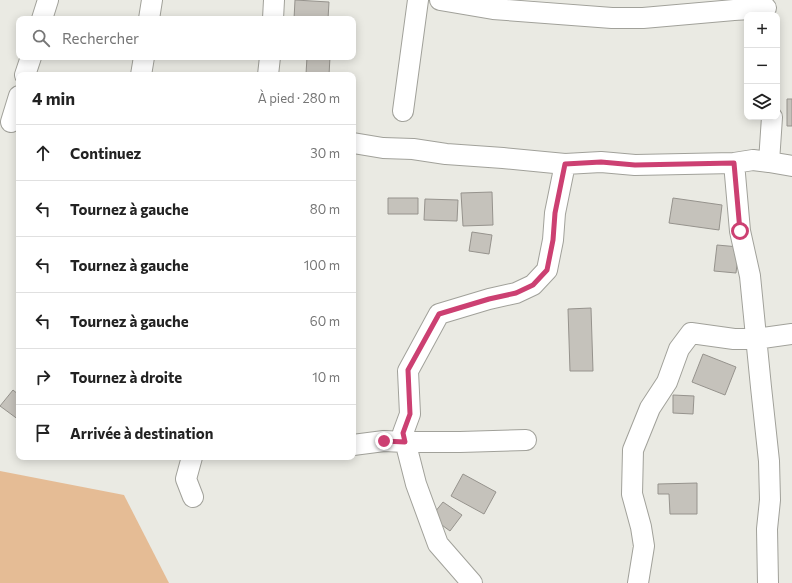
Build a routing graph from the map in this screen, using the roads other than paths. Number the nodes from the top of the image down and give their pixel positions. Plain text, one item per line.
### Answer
1 (48, 0) edge
2 (152, 0) edge
3 (274, 0) edge
4 (418, 0) edge
5 (440, 0) edge
6 (766, 8) edge
7 (43, 16) edge
8 (150, 16) edge
9 (273, 16) edge
10 (29, 60) edge
11 (144, 60) edge
12 (270, 60) edge
13 (26, 72) edge
14 (142, 72) edge
15 (268, 72) edge
16 (16, 105) edge
17 (403, 111) dead end
18 (772, 120) edge
19 (10, 123) edge
20 (356, 144) edge
21 (769, 162) junction
22 (734, 163) junction
23 (565, 164) junction
24 (792, 166) edge
25 (792, 334) edge
26 (756, 339) junction
27 (526, 440) dead end
28 (405, 442) junction
29 (356, 445) edge
30 (191, 460) edge
31 (193, 497) dead end
32 (472, 583) edge
33 (638, 583) edge
34 (768, 583) edge

1 - 7 street
2 - 8 street
3 - 9 street
4 - 17 street
5 - 6 street
10 - 13 street
11 - 14 street
12 - 15 street
16 - 19 street
18 - 21 street
20 - 23 street
21 - 22 street
21 - 24 street
22 - 23 street
22 - 26 street
23 - 28 street
25 - 26 street
26 - 33 street
26 - 34 street
27 - 28 street
28 - 29 street
28 - 32 street
30 - 31 street

